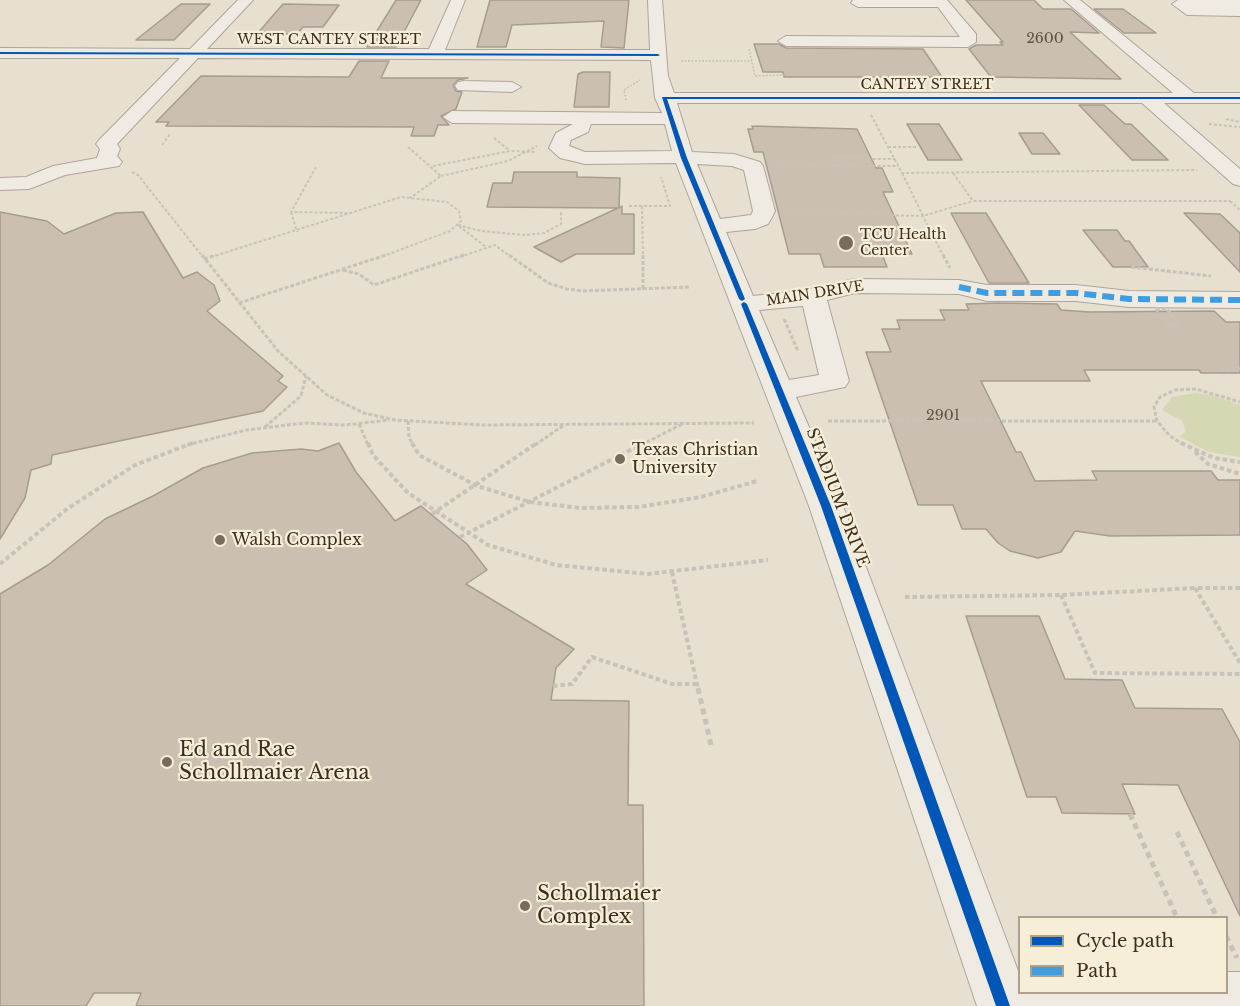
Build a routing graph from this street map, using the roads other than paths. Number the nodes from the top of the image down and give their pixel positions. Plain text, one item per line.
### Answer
1 (246, 0) edge
2 (458, 0) edge
3 (656, 0) edge
4 (1071, 0) edge
5 (1176, 2) edge
6 (883, 3) junction
7 (913, 3) junction
8 (1240, 4) edge
9 (1240, 12) edge
10 (868, 19) edge
11 (900, 26) junction
12 (930, 26) junction
13 (968, 34) junction
14 (786, 41) dead end
15 (0, 53) edge
16 (192, 53) junction
17 (435, 54) junction
18 (658, 55) junction
19 (163, 84) junction
20 (183, 84) dead end
21 (464, 86) dead end
22 (512, 87) dead end
23 (1147, 98) junction
24 (1190, 98) junction
25 (668, 108) junction
26 (1238, 115) edge
27 (452, 117) dead end
28 (583, 118) junction
29 (684, 158) junction
30 (1240, 180) edge
31 (0, 184) edge
32 (712, 226) junction
33 (813, 295) junction
34 (1240, 300) edge
35 (760, 303) junction
36 (780, 391) junction
37 (1240, 998) edge
38 (1002, 1004) edge

1 - 16 street
2 - 17 street
3 - 18 street, STADIUM DRIVE
4 - 24 street
5 - 8 street
5 - 9 street
6 - 7 street
6 - 10 street
6 - 11 street
7 - 12 street
7 - 13 street
10 - 11 street
10 - 13 street
10 - 14 street
11 - 12 street
12 - 13 street
15 - 16 street, WEST CANTEY STREET
16 - 17 street, WEST CANTEY STREET
16 - 19 street
17 - 18 street, WEST CANTEY STREET
18 - 25 street, STADIUM DRIVE
19 - 20 street
19 - 31 street
21 - 22 street
23 - 24 street
23 - 25 street, CANTEY STREET
23 - 30 street
24 - 26 street
25 - 28 street, CANTEY STREET
25 - 29 street, STADIUM DRIVE
27 - 28 street, CANTEY STREET
28 - 29 street
29 - 32 street, STADIUM DRIVE
29 - 32 street
32 - 35 street, STADIUM DRIVE
33 - 34 street, MAIN DRIVE
33 - 35 street, MAIN DRIVE
33 - 36 street
35 - 36 street, STADIUM DRIVE
36 - 38 street, STADIUM DRIVE
37 - 38 street

